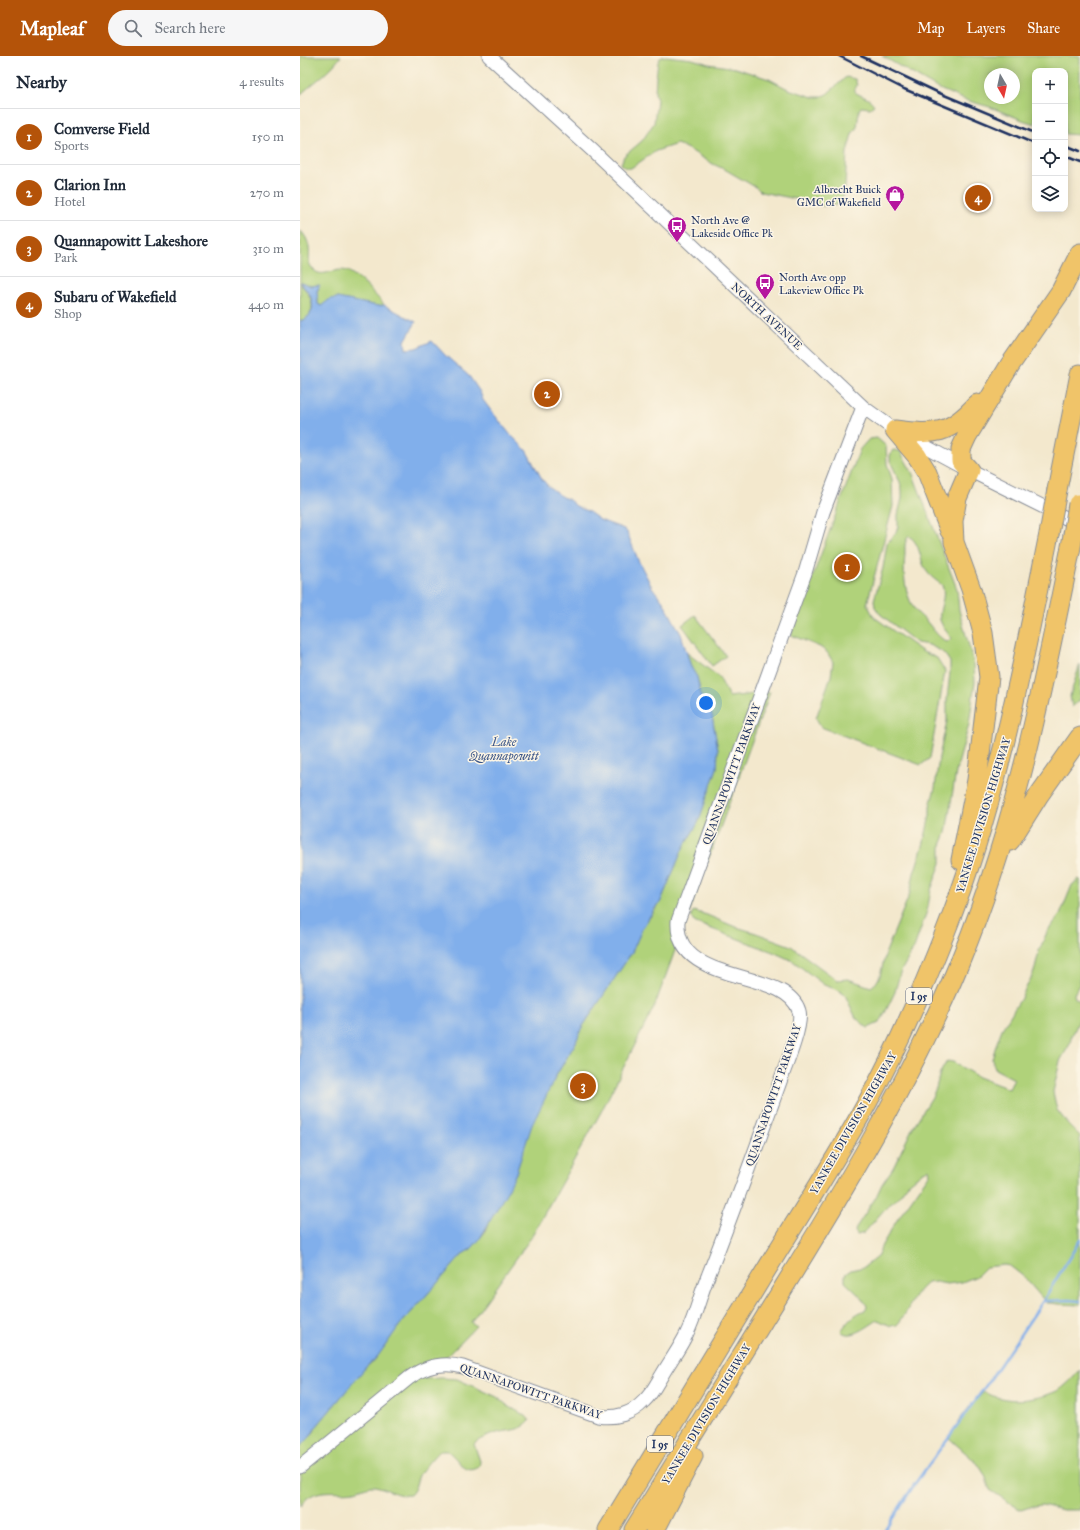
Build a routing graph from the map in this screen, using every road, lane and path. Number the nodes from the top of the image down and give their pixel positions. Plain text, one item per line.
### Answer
1 (489, 56) edge
2 (1080, 253) edge
3 (1010, 364) junction
4 (1080, 374) edge
5 (863, 407) junction
6 (895, 430) junction
7 (969, 470) junction
8 (1079, 500) edge
9 (1080, 525) edge
10 (954, 542) junction
11 (1080, 737) edge
12 (994, 870) junction
13 (947, 928) junction
14 (753, 1336) junction
15 (300, 1467) edge
16 (641, 1475) junction
17 (597, 1530) edge
18 (608, 1530) edge
19 (634, 1530) edge
20 (655, 1530) edge

1 - 5 street, NORTH AVENUE
2 - 3 highway
3 - 6 highway
3 - 7 highway
4 - 13 highway, YANKEE DIVISION HIGHWAY / I 95, bridge
5 - 6 street, NORTH AVENUE
5 - 15 street, QUANNAPOWITT PARKWAY
6 - 7 street, NORTH AVENUE
6 - 10 highway
7 - 9 street, NORTH AVENUE
7 - 10 highway
8 - 12 highway, YANKEE DIVISION HIGHWAY / I 95, bridge
10 - 13 highway
11 - 12 highway
12 - 14 highway, YANKEE DIVISION HIGHWAY / I 95
13 - 16 highway, YANKEE DIVISION HIGHWAY / I 95
14 - 19 highway, YANKEE DIVISION HIGHWAY / I 95
14 - 20 highway
16 - 17 highway
16 - 18 highway, YANKEE DIVISION HIGHWAY / I 95

